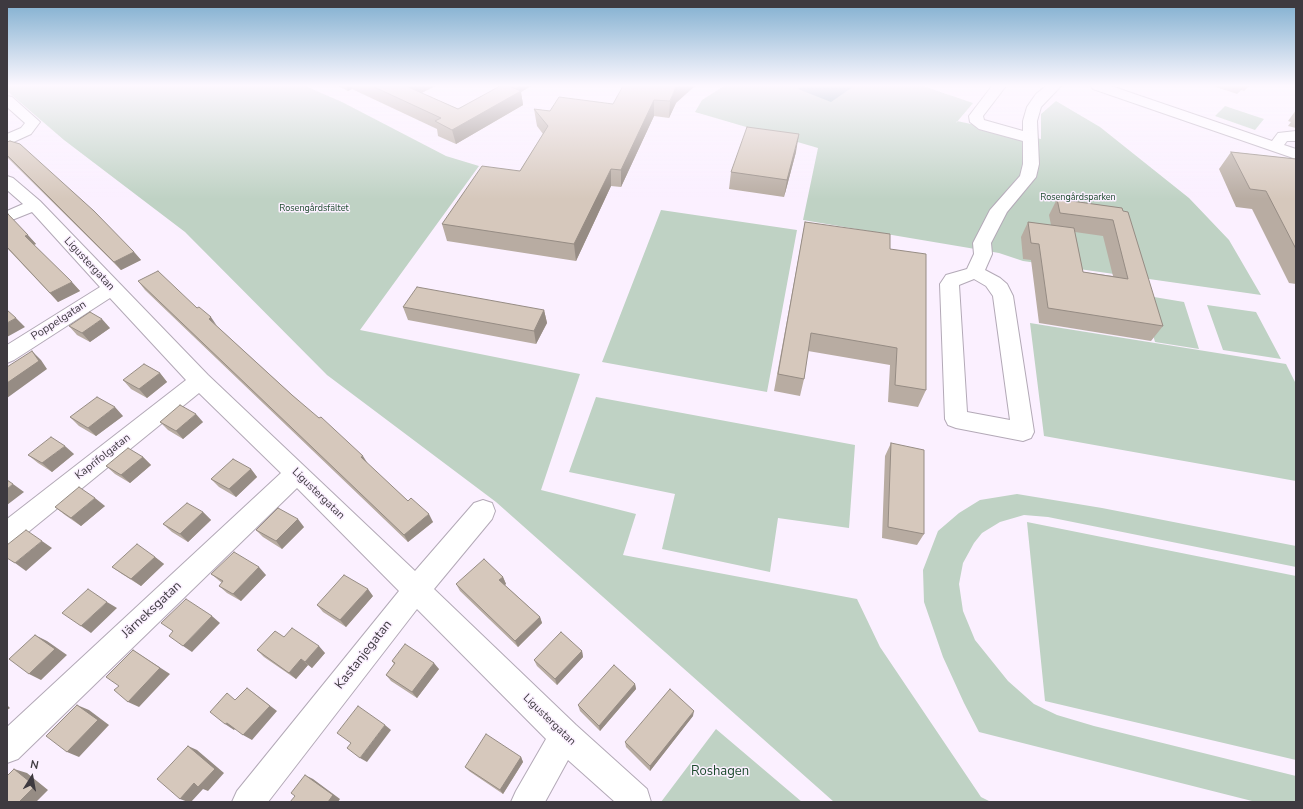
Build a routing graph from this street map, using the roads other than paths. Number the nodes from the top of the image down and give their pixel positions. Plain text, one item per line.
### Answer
1 (32, 124) edge
2 (980, 124) edge
3 (1030, 124) edge
4 (1208, 124) edge
5 (1296, 136) edge
6 (1030, 138) junction
7 (7, 140) edge
8 (1275, 147) junction
9 (1296, 154) edge
10 (7, 181) edge
11 (34, 205) junction
12 (7, 217) edge
13 (974, 273) junction
14 (112, 288) junction
15 (7, 355) edge
16 (200, 381) junction
17 (297, 473) junction
18 (483, 511) dead end
19 (7, 534) edge
20 (416, 590) junction
21 (565, 736) junction
22 (7, 748) edge
23 (636, 800) dead end
24 (248, 802) edge
25 (527, 802) edge

1 - 7 street
2 - 6 street
3 - 6 street
4 - 8 street
5 - 8 street
6 - 13 street
8 - 9 street
10 - 11 street, Ligustergatan
11 - 12 street
11 - 14 street, Ligustergatan
13 - 13 street
14 - 15 street, Poppelgatan
14 - 16 street, Ligustergatan
16 - 17 street, Ligustergatan
16 - 19 street, Kaprifolgatan
17 - 20 street, Ligustergatan
17 - 22 street, Järneksgatan
18 - 20 street, Kastanjegatan
20 - 21 street, Ligustergatan
20 - 24 street, Kastanjegatan
21 - 23 street, Ligustergatan
21 - 25 street

